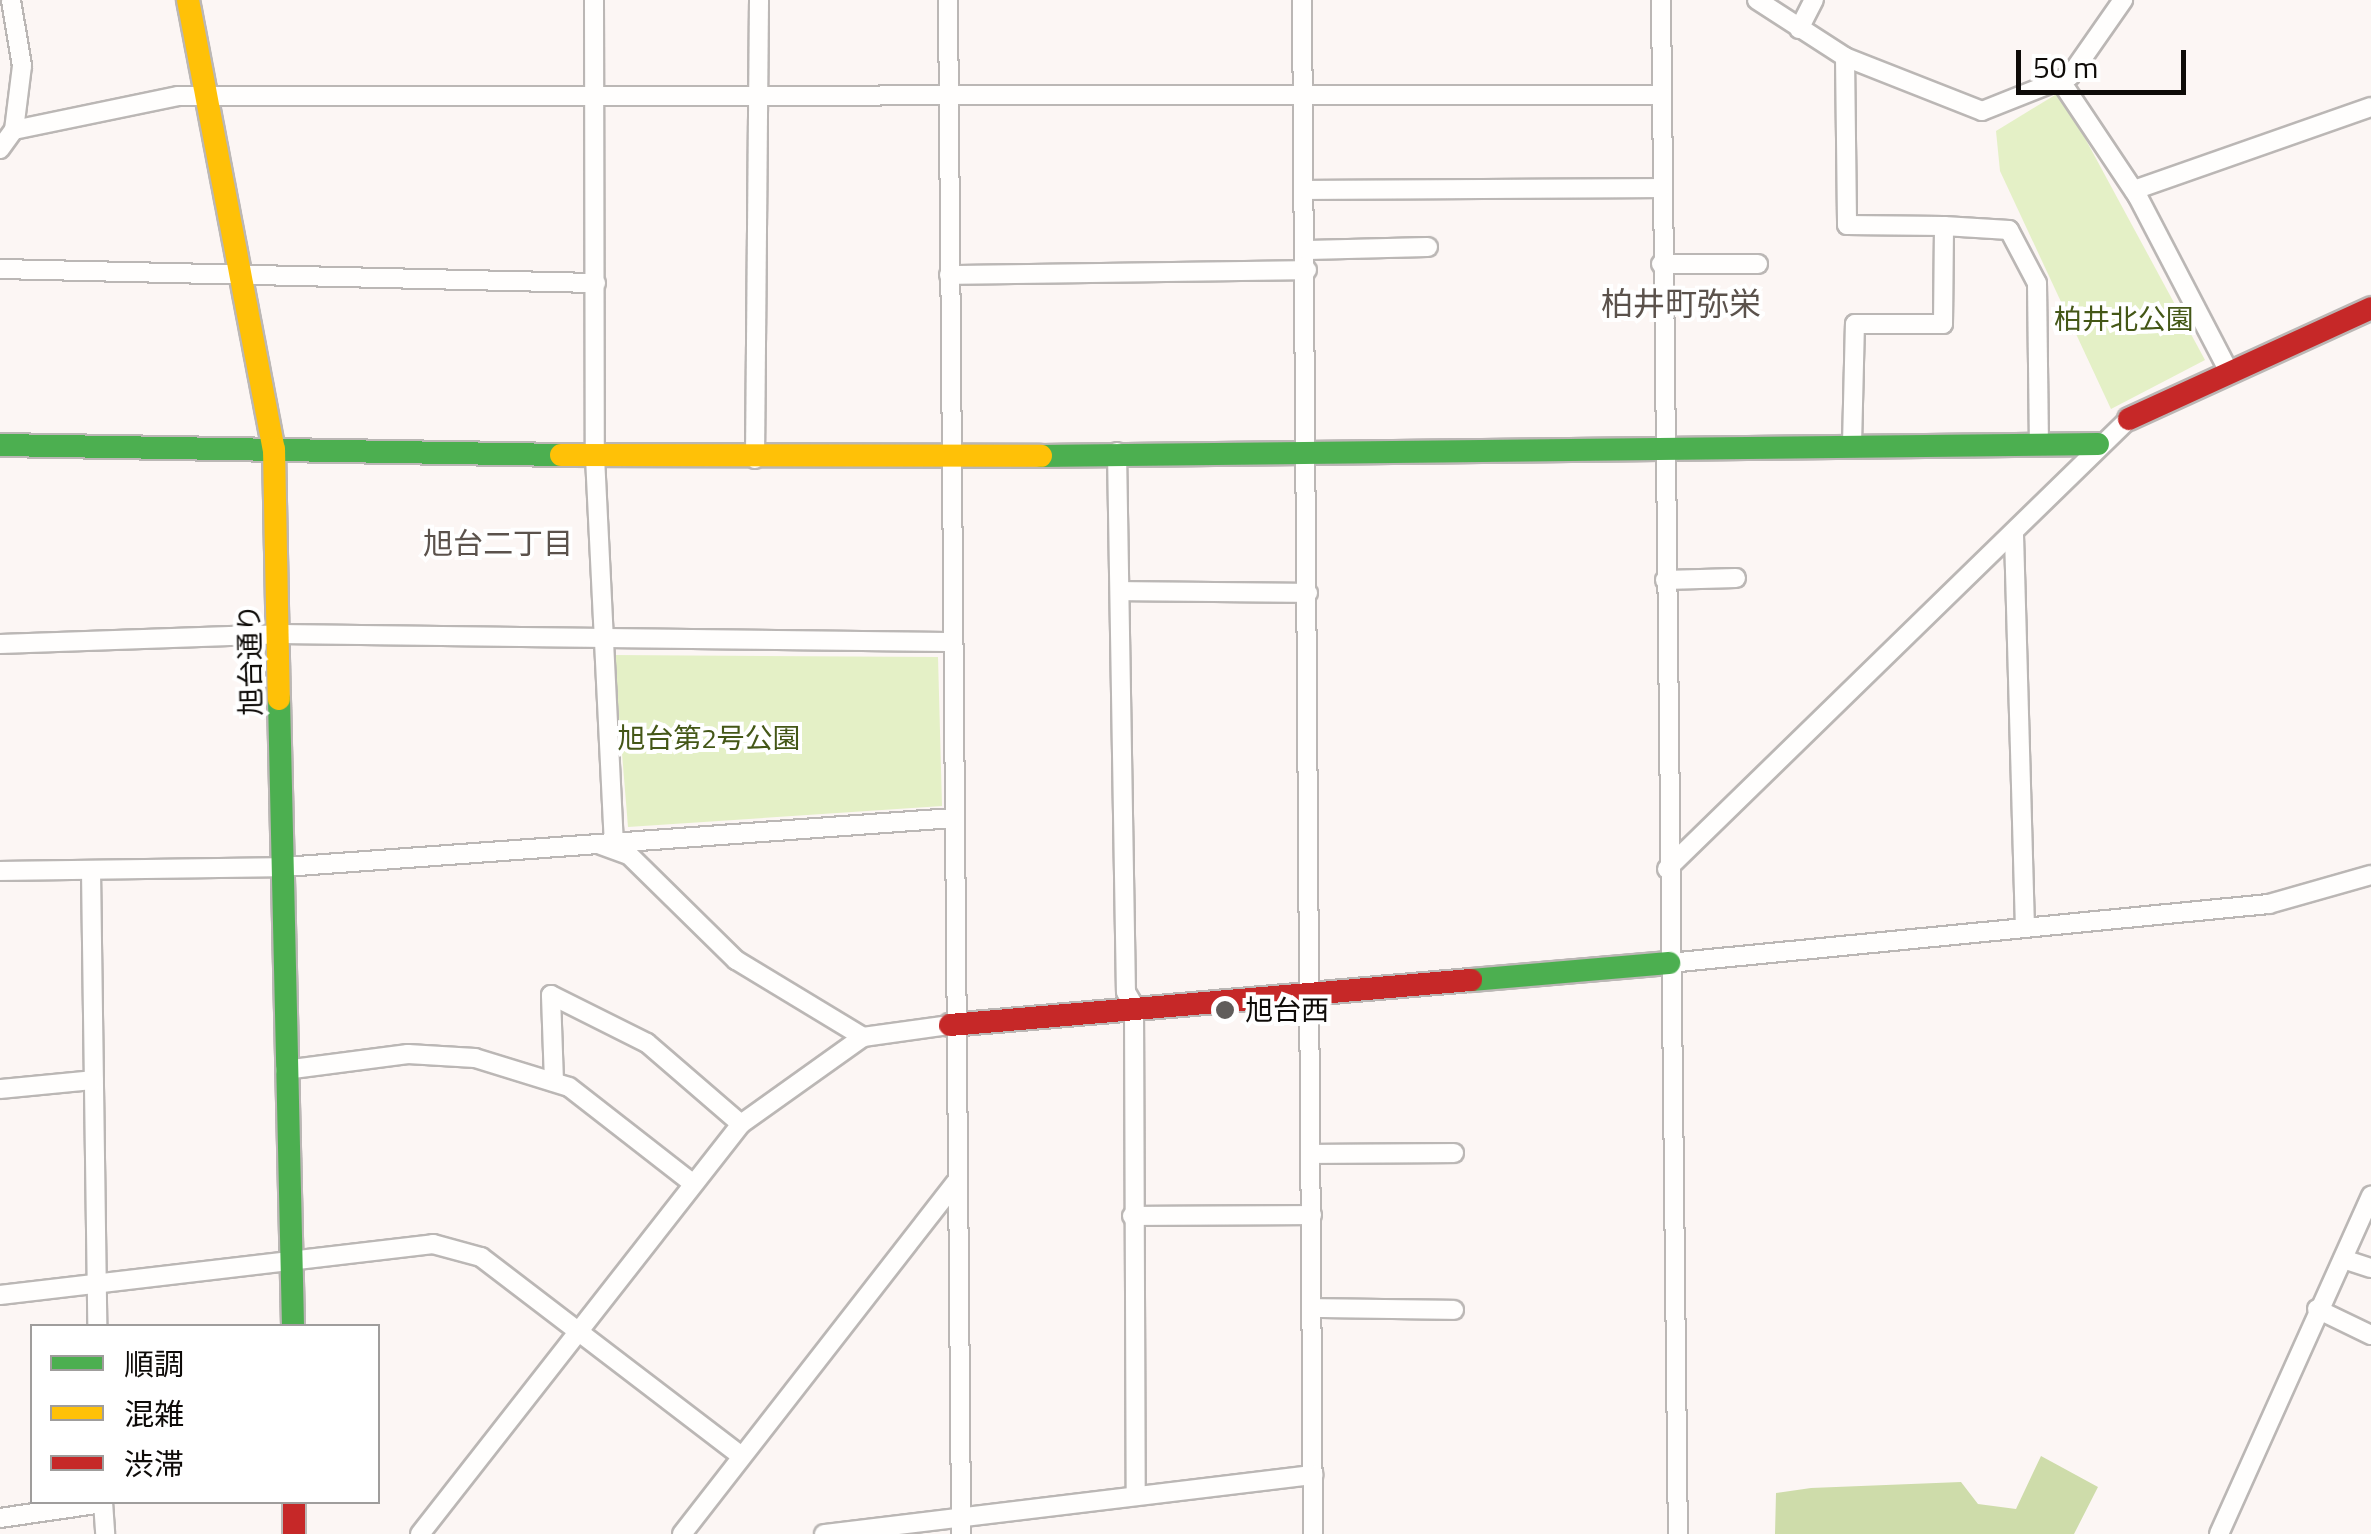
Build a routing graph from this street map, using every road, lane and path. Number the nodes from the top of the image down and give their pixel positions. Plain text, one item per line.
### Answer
1 (12, 0) edge
2 (188, 0) edge
3 (594, 0) edge
4 (759, 0) edge
5 (948, 0) edge
6 (1302, 0) edge
7 (1661, 0) edge
8 (1757, 0) edge
9 (1814, 0) edge
10 (2123, 0) edge
11 (1799, 29) junction
12 (1845, 57) junction
13 (2060, 80) junction
14 (1302, 88) junction
15 (759, 94) junction
16 (1661, 94) junction
17 (950, 98) junction
18 (593, 99) junction
19 (206, 101) junction
20 (2371, 107) edge
21 (14, 130) junction
22 (0, 149) edge
23 (1660, 188) junction
24 (1305, 190) junction
25 (2134, 190) junction
26 (1944, 226) junction
27 (1428, 247) dead end
28 (1307, 250) junction
29 (1661, 264) junction
30 (1758, 264) dead end
31 (0, 269) edge
32 (1307, 270) junction
33 (240, 275) junction
34 (949, 275) junction
35 (596, 284) junction
36 (2371, 308) edge
37 (2226, 368) junction
38 (2128, 419) joint
39 (2039, 442) junction
40 (2098, 444) junction
41 (1852, 445) junction
42 (0, 446) edge
43 (274, 449) junction
44 (1664, 449) junction
45 (1117, 452) junction
46 (1306, 452) junction
47 (948, 455) junction
48 (595, 457) junction
49 (755, 458) junction
50 (2014, 535) junction
51 (1736, 578) dead end
52 (1665, 580) junction
53 (1120, 590) junction
54 (1308, 594) junction
55 (280, 634) junction
56 (602, 639) junction
57 (947, 642) junction
58 (0, 644) edge
59 (953, 818) junction
60 (605, 842) junction
61 (284, 867) junction
62 (1667, 869) junction
63 (0, 871) edge
64 (91, 871) junction
65 (2371, 875) edge
66 (2025, 928) junction
67 (1669, 963) junction
68 (1314, 991) junction
69 (1134, 1006) junction
70 (950, 1025) junction
71 (862, 1037) junction
72 (285, 1070) junction
73 (94, 1080) junction
74 (554, 1082) junction
75 (0, 1089) edge
76 (741, 1124) junction
77 (1454, 1153) dead end
78 (1311, 1154) junction
79 (692, 1182) junction
80 (955, 1183) junction
81 (2371, 1196) edge
82 (1312, 1215) junction
83 (1132, 1216) junction
84 (292, 1259) junction
85 (2343, 1259) junction
86 (2371, 1268) edge
87 (96, 1282) junction
88 (0, 1295) edge
89 (1313, 1308) junction
90 (2317, 1309) junction
91 (1454, 1310) dead end
92 (98, 1324) edge
93 (293, 1324) edge
94 (578, 1330) junction
95 (2371, 1335) edge
96 (740, 1455) junction
97 (1313, 1475) junction
98 (1136, 1496) junction
99 (90, 1504) edge
100 (103, 1504) edge
101 (294, 1504) edge
102 (0, 1518) edge
103 (961, 1526) edge
104 (104, 1534) edge
105 (294, 1534) edge
106 (420, 1534) edge
107 (682, 1534) edge
108 (824, 1534) edge
109 (1313, 1534) edge
110 (1678, 1534) edge
111 (2219, 1534) edge

1 - 21 street
2 - 19 street, 旭台通り
3 - 18 street
4 - 15 street
5 - 17 street
6 - 14 street
7 - 16 street
8 - 11 street
9 - 11 street
10 - 13 street
11 - 12 street
12 - 13 street
12 - 26 street
13 - 25 street
14 - 16 street
14 - 17 street
14 - 24 street
15 - 17 street
15 - 18 street
15 - 49 street
16 - 23 street
17 - 34 street
18 - 19 street
18 - 35 street
19 - 21 street
19 - 33 street, 旭台通り
20 - 25 street
21 - 22 street
23 - 24 street
23 - 29 street
24 - 28 street
25 - 37 street
26 - 39 street
26 - 41 street
27 - 28 street
28 - 32 street
29 - 30 street
29 - 44 street
31 - 33 street
32 - 34 street
32 - 46 street
33 - 35 street
33 - 43 street, 旭台通り
34 - 47 street
35 - 48 street
36 - 37 street
37 - 38 street
38 - 40 street
39 - 40 street
39 - 41 street
40 - 50 street
41 - 44 street
42 - 43 street
43 - 48 street
43 - 55 street, 旭台通り
44 - 46 street
44 - 52 street
45 - 46 street
45 - 47 street
45 - 53 street
46 - 54 street
47 - 49 street
47 - 57 street
48 - 49 street
48 - 56 street
50 - 62 street
50 - 66 street
51 - 52 street
52 - 62 street
53 - 54 street
53 - 69 street
54 - 68 street
55 - 56 street
55 - 58 street
55 - 61 street, 旭台通り
56 - 57 street
56 - 60 street
57 - 59 street
59 - 60 street
59 - 70 street
60 - 61 street
60 - 71 street
61 - 64 street
61 - 72 street, 旭台通り
62 - 67 street
63 - 64 street
64 - 73 street
65 - 66 street
66 - 67 street
67 - 68 street
67 - 110 street
68 - 69 street
68 - 78 street
69 - 70 street
69 - 83 street
70 - 71 street
70 - 80 street
71 - 76 street
72 - 74 street
72 - 84 street, 旭台通り
73 - 75 street
73 - 87 street
74 - 76 street
74 - 79 street
76 - 79 street
77 - 78 street
78 - 82 street
79 - 94 street
80 - 96 street
80 - 103 street
81 - 85 street
82 - 83 street
82 - 89 street
83 - 98 street
84 - 87 street
84 - 93 street, 旭台通り
84 - 94 street
85 - 86 street
85 - 90 street
87 - 88 street
87 - 92 street
89 - 91 street
89 - 97 street
90 - 95 street
90 - 111 street
94 - 96 street
94 - 106 street
96 - 107 street
97 - 98 street
97 - 109 street
98 - 103 street
99 - 102 street
100 - 104 street
101 - 105 street
103 - 108 street

